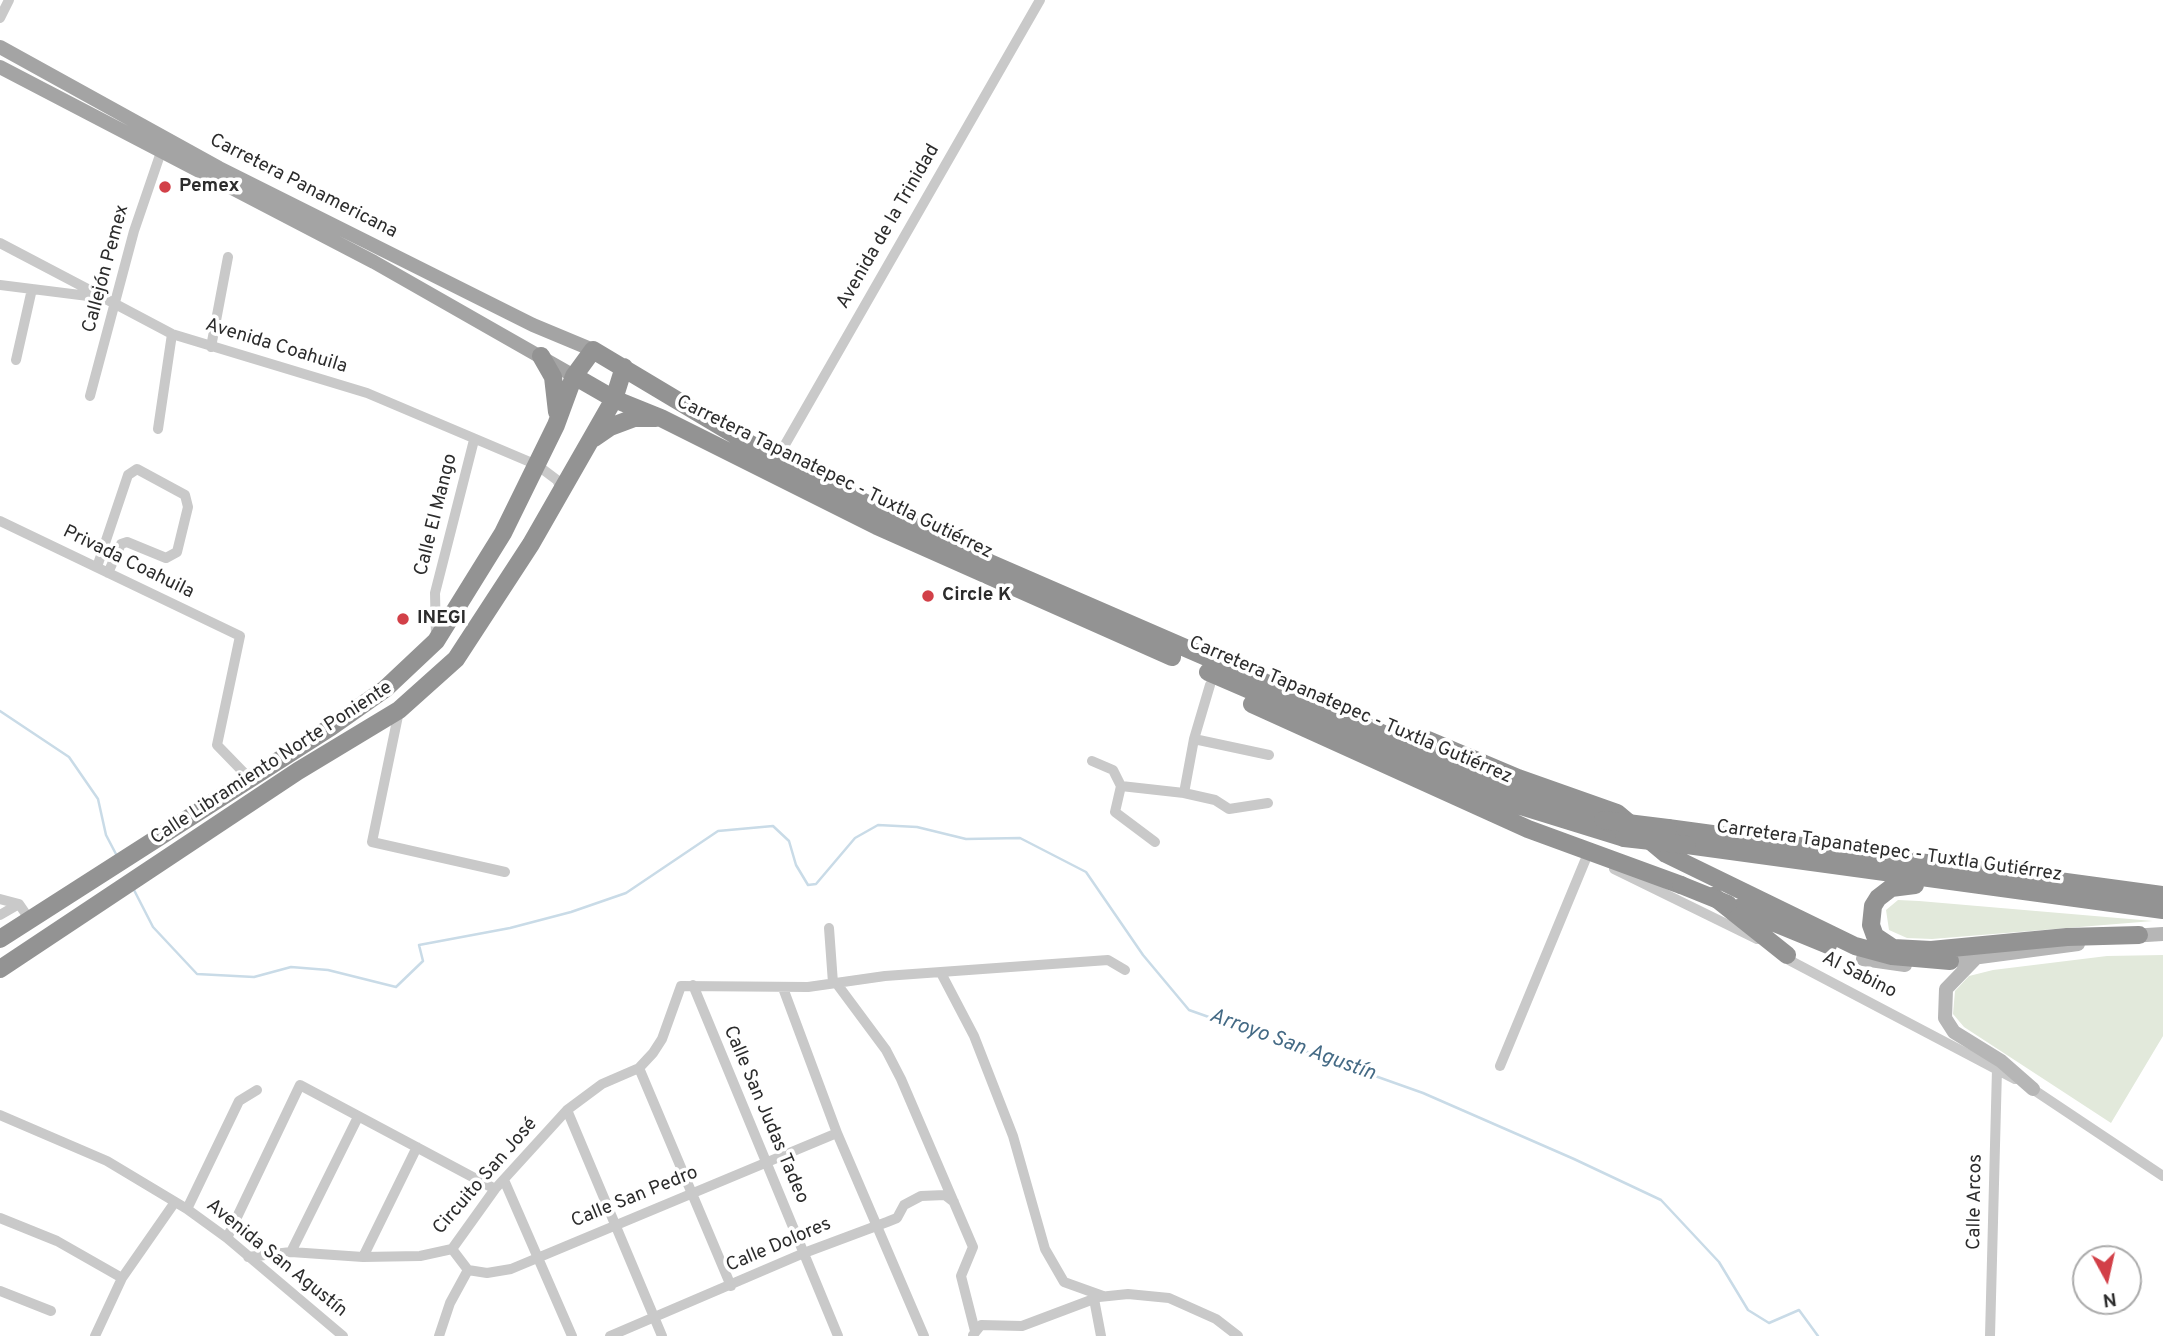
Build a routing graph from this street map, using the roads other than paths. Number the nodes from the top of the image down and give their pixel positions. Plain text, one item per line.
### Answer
1 (9, 0) edge
2 (1040, 0) edge
3 (0, 18) edge
4 (0, 47) edge
5 (0, 67) edge
6 (161, 152) junction
7 (0, 243) edge
8 (228, 257) dead end
9 (0, 285) edge
10 (32, 289) junction
11 (104, 298) junction
12 (115, 305) junction
13 (172, 334) junction
14 (211, 347) junction
15 (593, 351) junction
16 (541, 356) junction
17 (16, 360) dead end
18 (624, 367) junction
19 (574, 376) junction
20 (90, 396) dead end
21 (614, 399) junction
22 (661, 418) junction
23 (556, 425) junction
24 (158, 429) dead end
25 (474, 440) junction
26 (589, 442) junction
27 (537, 465) junction
28 (773, 466) junction
29 (562, 490) junction
30 (0, 521) edge
31 (97, 567) junction
32 (108, 573) junction
33 (436, 641) junction
34 (1191, 665) junction
35 (1210, 685) junction
36 (1309, 702) junction
37 (399, 710) junction
38 (1194, 739) junction
39 (1269, 755) dead end
40 (1092, 761) dead end
41 (250, 779) junction
42 (1121, 786) junction
43 (1184, 793) junction
44 (1268, 803) dead end
45 (1528, 829) junction
46 (1156, 842) dead end
47 (1666, 854) junction
48 (1587, 856) junction
49 (505, 872) dead end
50 (1961, 884) junction
51 (2163, 895) edge
52 (0, 899) edge
53 (19, 904) junction
54 (2163, 911) edge
55 (0, 915) edge
56 (30, 920) junction
57 (830, 928) dead end
58 (2163, 934) edge
59 (2139, 935) junction
60 (0, 939) edge
61 (1787, 955) junction
62 (1977, 958) junction
63 (1863, 960) joint
64 (1950, 961) junction
65 (0, 969) edge
66 (1125, 970) dead end
67 (941, 973) junction
68 (835, 984) junction
69 (692, 985) junction
70 (783, 988) junction
71 (1500, 1066) dead end
72 (639, 1068) junction
73 (1997, 1069) junction
74 (2033, 1088) junction
75 (257, 1090) dead end
76 (567, 1110) junction
77 (0, 1115) edge
78 (358, 1117) junction
79 (837, 1133) junction
80 (417, 1147) junction
81 (766, 1163) junction
82 (2163, 1176) edge
83 (504, 1180) junction
84 (495, 1189) junction
85 (692, 1193) junction
86 (175, 1202) junction
87 (955, 1203) junction
88 (187, 1209) junction
89 (0, 1218) edge
90 (617, 1224) junction
91 (878, 1224) junction
92 (227, 1238) junction
93 (452, 1249) junction
94 (291, 1252) junction
95 (804, 1253) junction
96 (248, 1257) junction
97 (363, 1257) junction
98 (540, 1257) junction
99 (468, 1270) junction
100 (122, 1278) junction
101 (731, 1286) junction
102 (0, 1291) edge
103 (1099, 1297) junction
104 (51, 1311) dead end
105 (654, 1318) junction
106 (974, 1334) edge
107 (95, 1336) edge
108 (343, 1336) edge
109 (439, 1336) edge
110 (572, 1336) edge
111 (610, 1336) edge
112 (662, 1336) edge
113 (838, 1336) edge
114 (924, 1336) edge
115 (1101, 1336) edge
116 (1238, 1336) edge
117 (1990, 1336) edge

1 - 3 street
2 - 28 street, Avenida de la Trinidad
4 - 15 main road, Carretera Panamericana
5 - 6 main road, Carretera Panamericana
6 - 12 street, Callejón Pemex
6 - 16 main road, Carretera Panamericana
7 - 11 street
8 - 14 street
9 - 10 street, Avenida Coahuila
10 - 11 street, Avenida Coahuila
10 - 17 street
11 - 12 street, Avenida Coahuila
12 - 13 street, Avenida Coahuila
12 - 20 street, Callejón Pemex
13 - 14 street, Avenida Coahuila
13 - 24 street
14 - 25 street, Avenida Coahuila
15 - 18 highway, Carretera Tapanatepec - Tuxtla Gutiérrez
15 - 19 highway, Calle Libramiento Norte Poniente
16 - 19 main road, Carretera Panamericana
16 - 23 highway
18 - 21 highway, Calle Libramiento Norte Poniente
18 - 28 highway, Carretera Tapanatepec - Tuxtla Gutiérrez
19 - 21 highway, Carretera Tapanatepec - Tuxtla Gutiérrez
19 - 23 highway, Calle Libramiento Norte Poniente
21 - 22 highway, Carretera Tapanatepec - Tuxtla Gutiérrez
21 - 26 highway, Calle Libramiento Norte Poniente
22 - 26 highway
22 - 28 highway, Carretera Tapanatepec - Tuxtla Gutiérrez
23 - 27 highway, Calle Libramiento Norte Poniente
25 - 27 street, Avenida Coahuila
25 - 33 street, Calle El Mango
26 - 29 highway, Calle Libramiento Norte Poniente
27 - 29 street
27 - 33 highway, Calle Libramiento Norte Poniente
28 - 34 highway, Carretera Tapanatepec - Tuxtla Gutiérrez
28 - 36 highway, Carretera Tapanatepec - Tuxtla Gutiérrez
29 - 37 highway, Calle Libramiento Norte Poniente
30 - 31 street, Privada Coahuila
31 - 32 street, Privada Coahuila
31 - 32 street
32 - 41 street, Privada Coahuila
33 - 41 highway, Calle Libramiento Norte Poniente
34 - 35 highway
34 - 50 highway, Carretera Tapanatepec - Tuxtla Gutiérrez, bridge
35 - 38 street
35 - 45 highway
36 - 47 highway
36 - 51 highway, Carretera Tapanatepec - Tuxtla Gutiérrez, bridge
37 - 49 street
37 - 65 highway, Calle Libramiento Norte Poniente
38 - 39 street
38 - 43 street
40 - 42 street
41 - 56 highway, Calle Libramiento Norte Poniente
42 - 43 street
42 - 46 street
43 - 44 street
45 - 48 street, Al Sabino
45 - 63 highway, bridge
47 - 61 highway
47 - 64 highway
48 - 61 street, Al Sabino
48 - 71 street
50 - 54 highway, Carretera Tapanatepec - Tuxtla Gutiérrez
50 - 59 highway
52 - 53 street
53 - 55 street
53 - 56 street
56 - 60 highway, Calle Libramiento Norte Poniente
57 - 68 street
58 - 59 main road
59 - 62 main road
61 - 73 street, Al Sabino
62 - 64 main road
62 - 74 main road
63 - 64 main road
66 - 67 street
67 - 68 street
67 - 103 street
68 - 70 street
68 - 87 street
69 - 70 street
69 - 72 street, Circuito San José
69 - 81 street, Calle San Judas Tadeo
70 - 79 street
72 - 76 street, Circuito San José
72 - 85 street
73 - 74 street, Al Sabino
73 - 117 street, Calle Arcos
74 - 82 street, Al Sabino
75 - 88 street
76 - 83 street, Circuito San José
76 - 90 street
77 - 86 street, Avenida San Agustín
78 - 80 street
78 - 92 street
78 - 94 street
79 - 81 street, Calle San Pedro
79 - 91 street
80 - 84 street
80 - 97 street
81 - 85 street, Calle San Pedro
81 - 95 street, Calle San Judas Tadeo
83 - 84 street, Circuito San José
83 - 98 street
84 - 93 street, Circuito San José
85 - 90 street, Calle San Pedro
85 - 101 street
86 - 88 street, Avenida San Agustín
86 - 100 street
87 - 91 street, Calle Dolores
87 - 106 street
88 - 92 street, Avenida San Agustín
89 - 100 street
90 - 98 street, Calle San Pedro
90 - 105 street
91 - 95 street, Calle Dolores
91 - 114 street
92 - 96 street, Avenida San Agustín
93 - 97 street, Circuito San José
93 - 99 street
94 - 96 street, Circuito San José
94 - 97 street, Circuito San José
95 - 101 street, Calle Dolores
95 - 113 street, Calle San Judas Tadeo
96 - 108 street, Avenida San Agustín
98 - 99 street, Calle San Pedro
98 - 110 street
99 - 109 street
100 - 107 street
101 - 105 street, Calle Dolores
102 - 104 street
103 - 106 street
103 - 115 street
103 - 116 street
105 - 111 street, Calle Dolores
105 - 112 street

